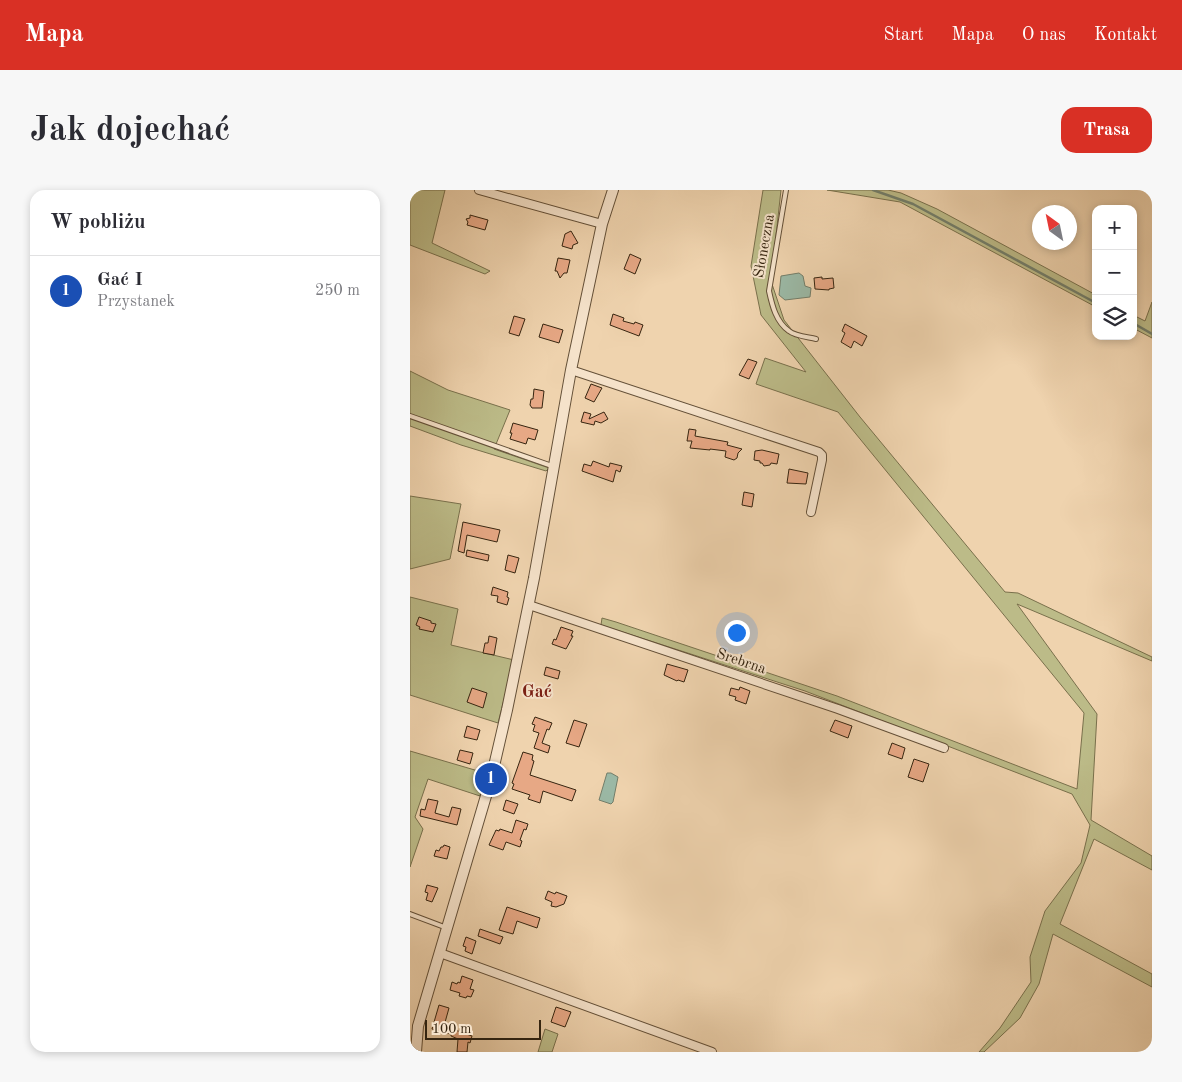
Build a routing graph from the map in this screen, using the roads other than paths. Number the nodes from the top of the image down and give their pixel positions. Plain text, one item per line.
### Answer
1 (479, 190) edge
2 (614, 190) edge
3 (786, 190) edge
4 (602, 224) junction
5 (816, 339) dead end
6 (570, 370) junction
7 (410, 416) edge
8 (554, 467) junction
9 (811, 512) dead end
10 (529, 604) junction
11 (944, 748) dead end
12 (410, 914) edge
13 (447, 928) junction
14 (440, 953) junction
15 (416, 1052) edge
16 (712, 1052) edge

1 - 4 street
2 - 4 street
3 - 5 lane, Słoneczna
4 - 6 street
6 - 8 street
6 - 9 street
7 - 8 lane
8 - 10 street
10 - 11 street, Srebrna
10 - 13 street
12 - 13 lane
13 - 14 street
14 - 15 street
14 - 16 street

